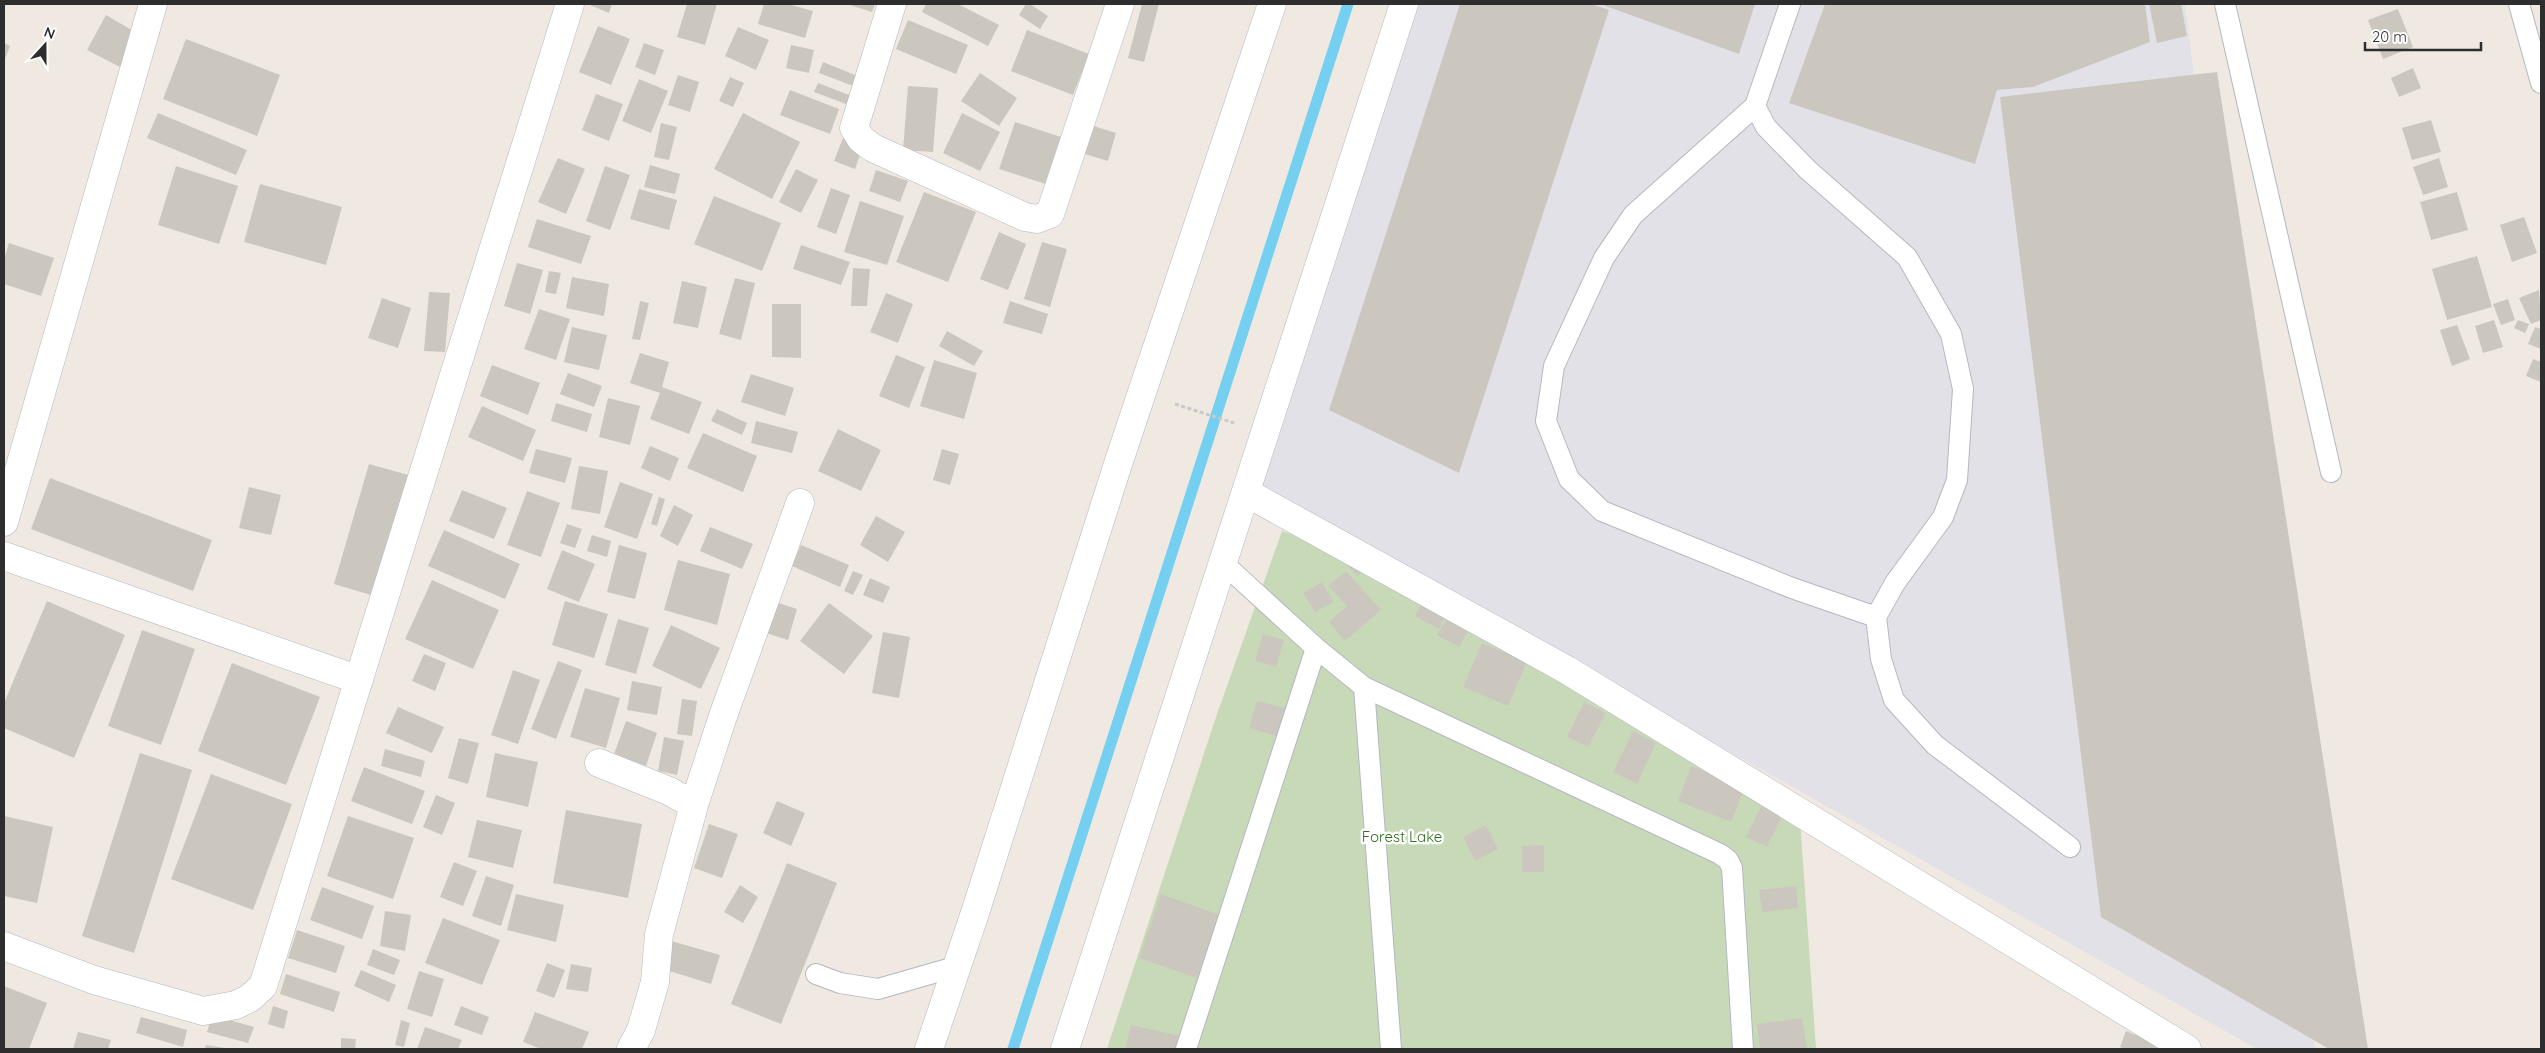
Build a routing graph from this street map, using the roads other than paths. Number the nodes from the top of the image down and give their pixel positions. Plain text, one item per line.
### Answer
1 (153, 4) edge
2 (570, 4) edge
3 (892, 4) edge
4 (1120, 4) edge
5 (1272, 4) edge
6 (1404, 4) edge
7 (1790, 4) edge
8 (2225, 4) edge
9 (2519, 4) edge
10 (2541, 83) edge
11 (1755, 106) junction
12 (2331, 472) dead end
13 (1247, 493) junction
14 (800, 503) dead end
15 (4, 522) edge
16 (4, 556) edge
17 (1223, 563) junction
18 (1876, 617) junction
19 (1316, 648) junction
20 (359, 680) junction
21 (1364, 686) junction
22 (599, 763) dead end
23 (694, 805) junction
24 (2070, 847) dead end
25 (4, 946) edge
26 (958, 966) junction
27 (816, 974) dead end
28 (631, 1049) edge
29 (929, 1049) edge
30 (1065, 1049) edge
31 (1186, 1049) edge
32 (1391, 1049) edge
33 (1743, 1049) edge
34 (2187, 1049) edge

1 - 15 street
2 - 20 street
3 - 4 street
5 - 26 street
6 - 13 street
7 - 11 lane
8 - 12 lane
9 - 10 lane
11 - 18 lane
11 - 18 lane
13 - 17 street
13 - 34 street
14 - 23 street
16 - 20 street
17 - 19 lane
17 - 30 street
18 - 24 lane
19 - 21 lane
19 - 31 lane
20 - 25 street
21 - 32 lane
21 - 33 lane
22 - 23 street
23 - 28 street
26 - 27 lane
26 - 29 street

